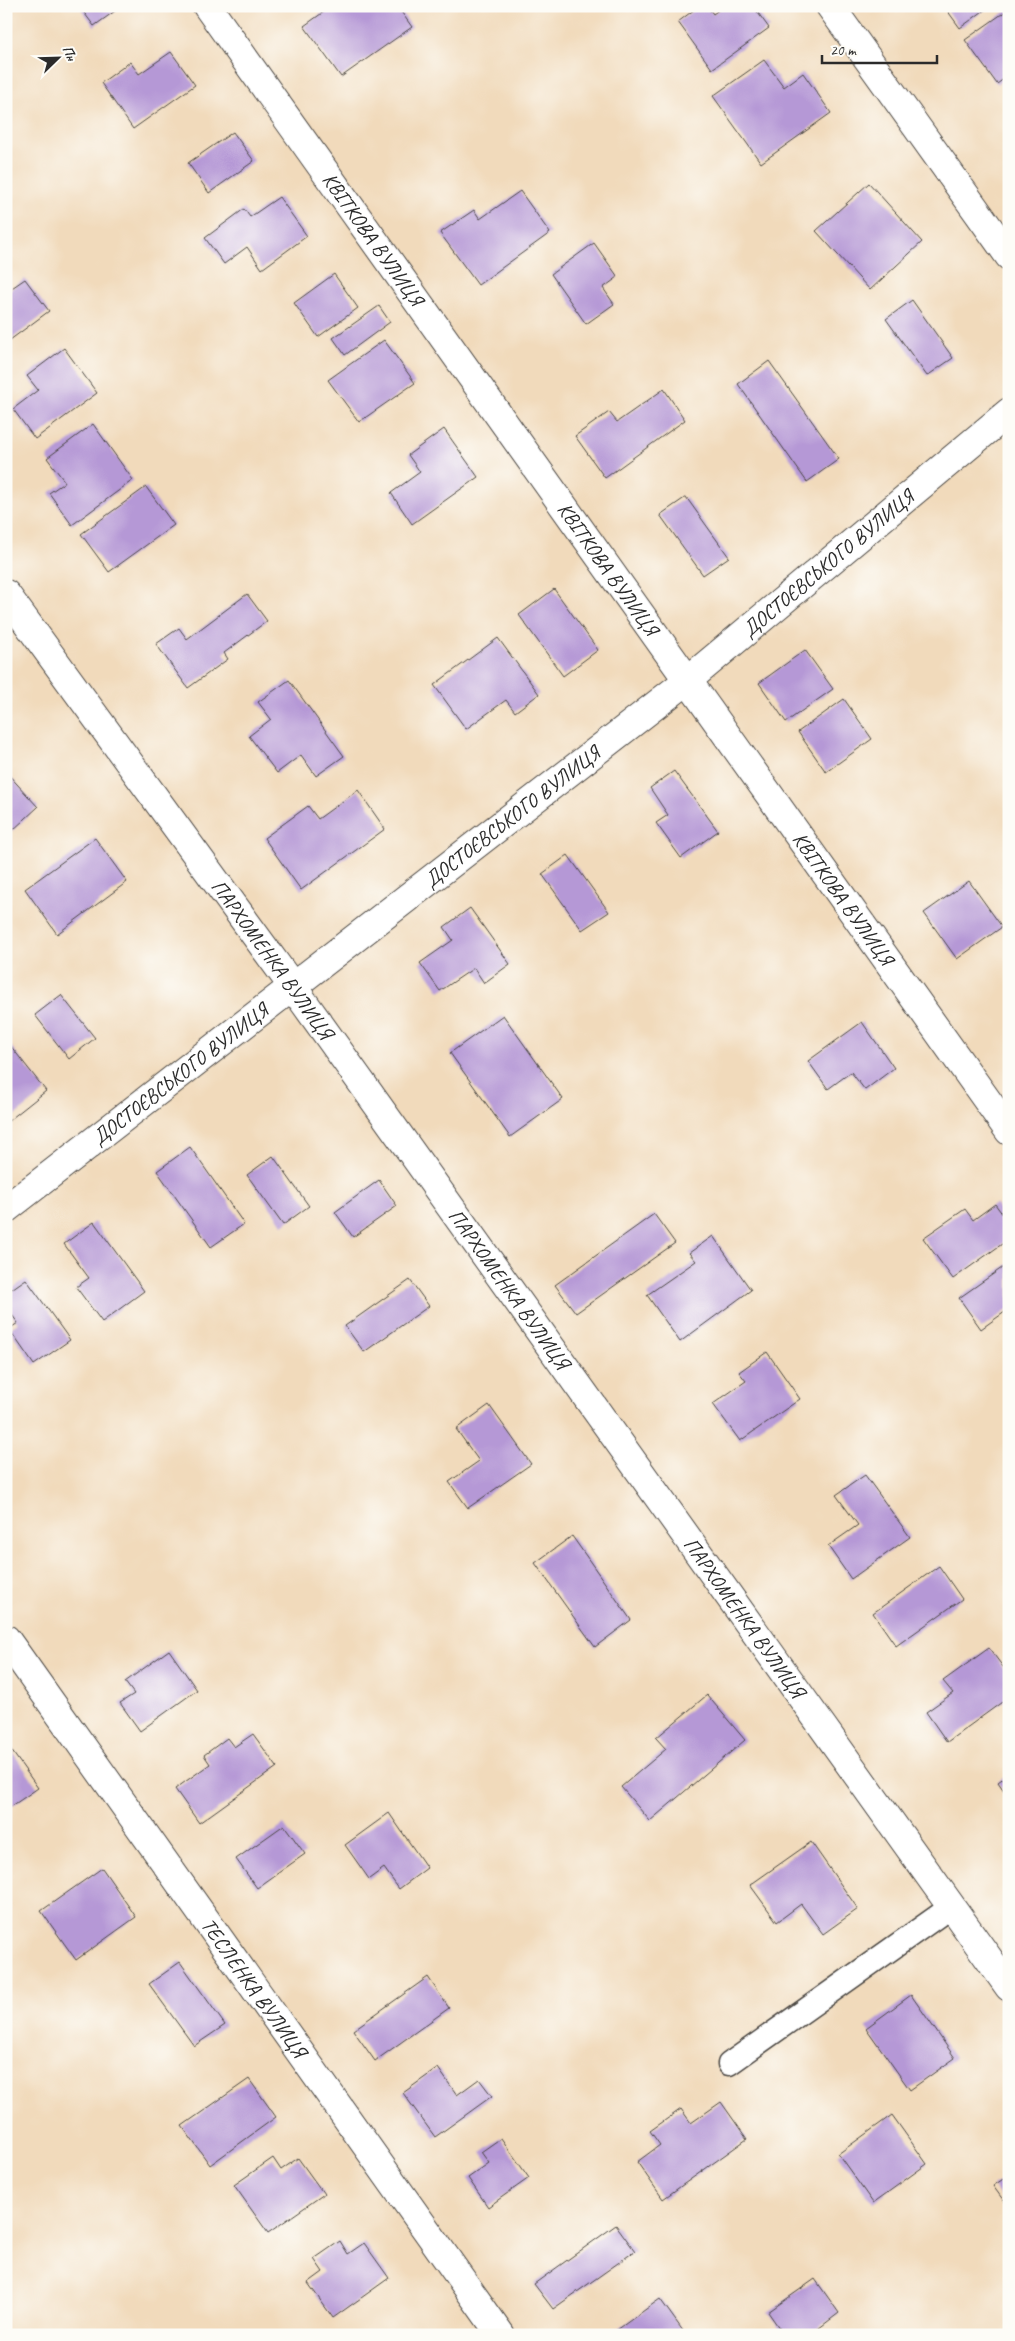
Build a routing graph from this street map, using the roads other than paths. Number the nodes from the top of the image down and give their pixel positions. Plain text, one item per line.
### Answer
1 (207, 6) edge
2 (830, 6) edge
3 (1009, 256) edge
4 (1009, 412) edge
5 (6, 594) edge
6 (688, 680) junction
7 (293, 987) junction
8 (1009, 1132) edge
9 (6, 1210) edge
10 (6, 1639) edge
11 (952, 1906) junction
12 (1009, 1987) edge
13 (729, 2064) dead end
14 (501, 2335) edge

1 - 6 street, КВІТКОВА ВУЛИЦЯ
2 - 3 street
4 - 6 street, ДОСТОЄВСЬКОГО ВУЛИЦЯ
5 - 7 street, ПАРХОМЕНКА ВУЛИЦЯ
6 - 7 street, ДОСТОЄВСЬКОГО ВУЛИЦЯ
6 - 8 street, КВІТКОВА ВУЛИЦЯ
7 - 9 street, ДОСТОЄВСЬКОГО ВУЛИЦЯ
7 - 11 street, ПАРХОМЕНКА ВУЛИЦЯ
10 - 14 street, ТЕСЛЕНКА ВУЛИЦЯ
11 - 12 street, ПАРХОМЕНКА ВУЛИЦЯ
11 - 13 lane

